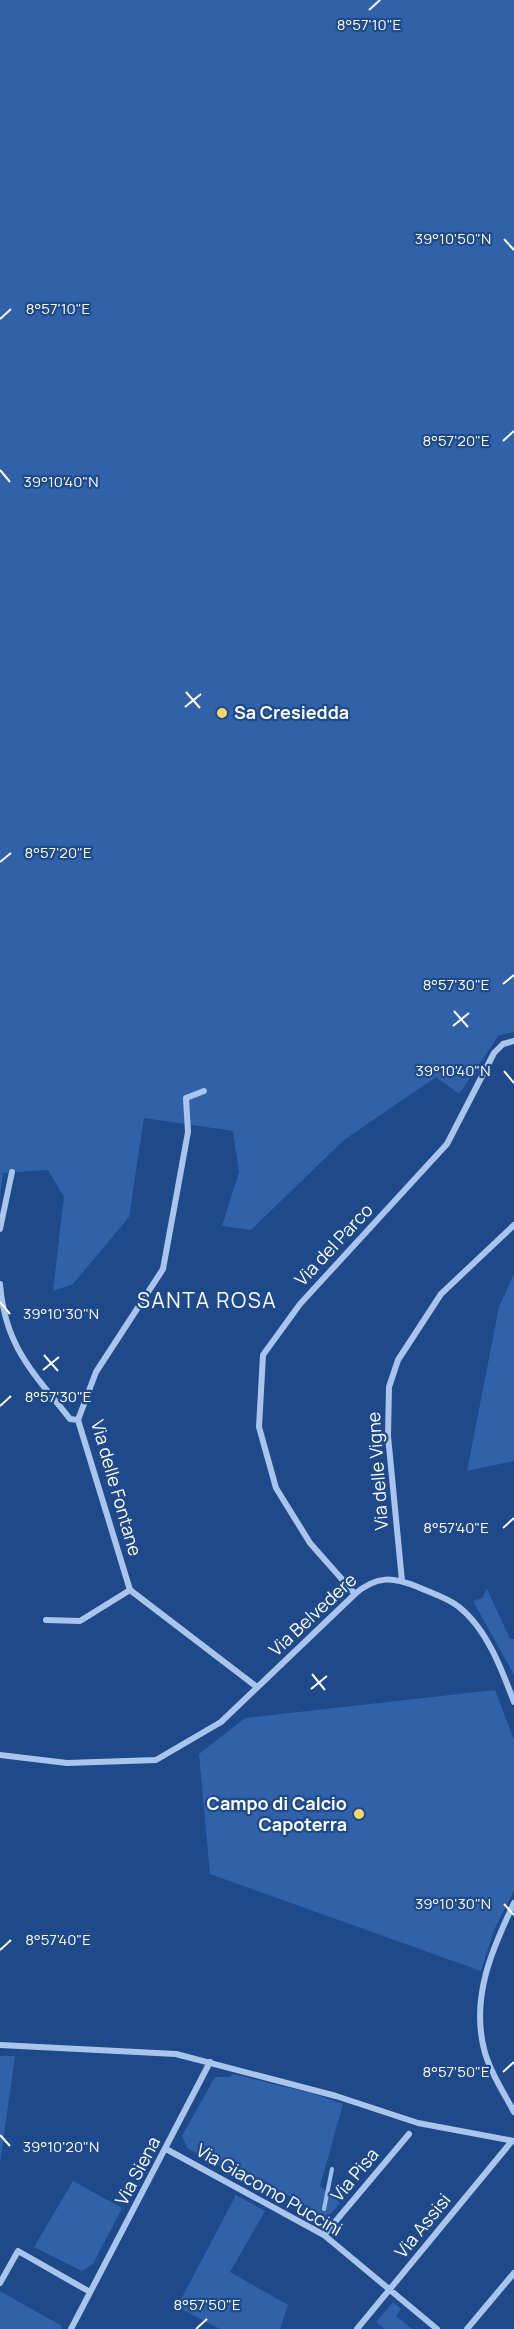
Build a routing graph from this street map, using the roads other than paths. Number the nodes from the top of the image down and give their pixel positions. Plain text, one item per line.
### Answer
1 (514, 1041) edge
2 (204, 1091) dead end
3 (12, 1172) dead end
4 (514, 1225) edge
5 (0, 1229) edge
6 (0, 1284) edge
7 (78, 1420) junction
8 (402, 1581) junction
9 (130, 1590) junction
10 (355, 1594) junction
11 (46, 1620) dead end
12 (257, 1687) junction
13 (514, 1702) edge
14 (0, 1755) edge
15 (514, 1903) edge
16 (0, 2045) edge
17 (210, 2062) junction
18 (514, 2112) edge
19 (409, 2134) dead end
20 (513, 2141) edge
21 (166, 2149) junction
22 (324, 2235) junction
23 (514, 2272) edge
24 (0, 2283) edge
25 (390, 2290) junction
26 (90, 2292) junction
27 (71, 2329) edge
28 (357, 2329) edge
29 (437, 2329) edge
30 (467, 2329) edge

1 - 10 street, Via del Parco
2 - 7 street, Via delle Fontane
3 - 5 street
4 - 8 street, Via delle Vigne
6 - 7 street
7 - 9 street, Via delle Fontane
8 - 10 street, Via Belvedere
8 - 13 street, Via Belvedere
9 - 11 street
9 - 12 street
10 - 12 street, Via Belvedere
12 - 14 street, Via Belvedere
15 - 18 street
16 - 17 street
17 - 20 street
17 - 21 street, Via Siena
19 - 22 street, Via Pisa
20 - 25 street, Via Assisi
21 - 22 street, Via Giacomo Puccini
21 - 26 street, Via Siena
22 - 25 street, Via Giacomo Puccini
23 - 30 street
24 - 26 street
25 - 28 street, Via Assisi
25 - 29 street, Via Giacomo Puccini
26 - 27 street, Via Siena

